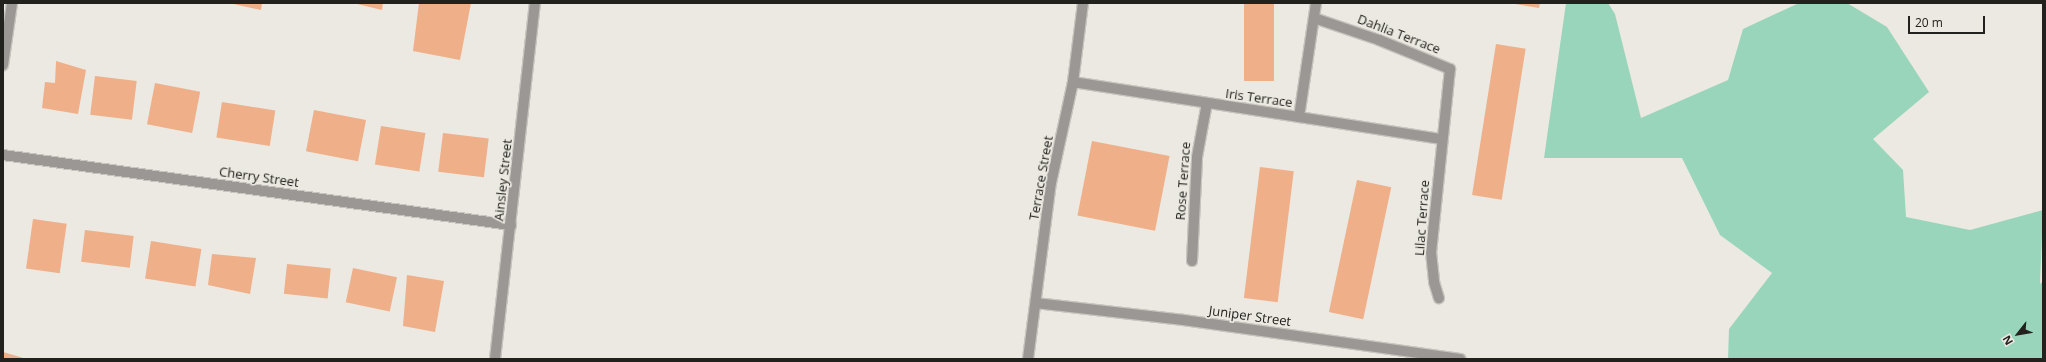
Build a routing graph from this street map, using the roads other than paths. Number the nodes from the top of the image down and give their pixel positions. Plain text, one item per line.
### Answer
1 (12, 3) edge
2 (535, 3) edge
3 (1083, 3) edge
4 (1316, 3) edge
5 (1314, 18) junction
6 (3, 65) edge
7 (1450, 69) joint
8 (1072, 82) junction
9 (1207, 103) junction
10 (1299, 117) junction
11 (1442, 139) junction
12 (3, 155) edge
13 (511, 225) junction
14 (1192, 261) dead end
15 (1439, 298) dead end
16 (1036, 303) junction
17 (495, 359) edge
18 (1028, 359) edge
19 (1460, 359) edge

1 - 6 street
2 - 13 street, Ainsley Street
3 - 8 street, Terrace Street
4 - 5 street
5 - 7 street, Dahlia Terrace
5 - 10 street
7 - 11 street, Lilac Terrace
8 - 9 street, Iris Terrace
8 - 16 street, Terrace Street
9 - 10 street, Iris Terrace
9 - 14 street, Rose Terrace
10 - 11 street, Iris Terrace
11 - 15 street, Lilac Terrace
12 - 13 street, Cherry Street
13 - 17 street, Ainsley Street
16 - 18 street, Terrace Street
16 - 19 street, Juniper Street

